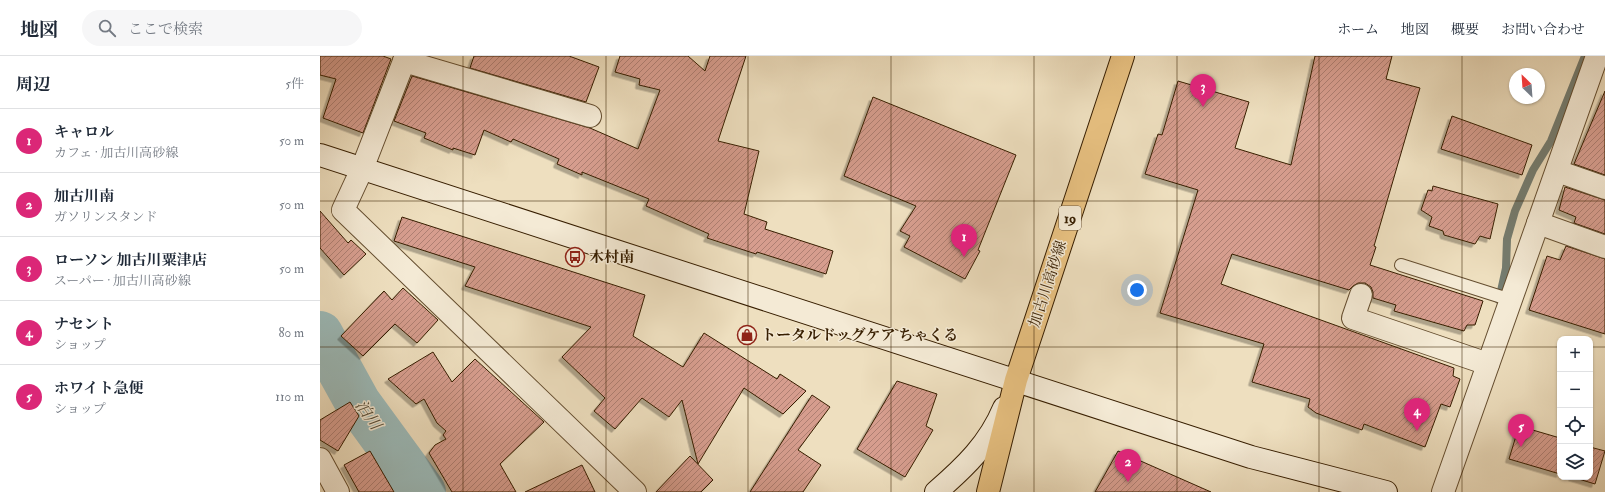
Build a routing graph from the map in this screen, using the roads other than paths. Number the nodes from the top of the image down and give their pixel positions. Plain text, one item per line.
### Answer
1 (1123, 56) edge
2 (1597, 56) edge
3 (405, 59) edge
4 (590, 116) dead end
5 (320, 155) edge
6 (362, 168) junction
7 (1557, 171) junction
8 (1605, 188) edge
9 (1538, 223) junction
10 (1605, 247) edge
11 (1401, 265) dead end
12 (1360, 295) dead end
13 (1511, 300) junction
14 (1481, 362) junction
15 (1016, 380) junction
16 (320, 458) edge
17 (338, 492) edge
18 (635, 492) edge
19 (936, 492) edge
20 (988, 492) edge
21 (1386, 492) edge
22 (1443, 492) edge

1 - 15 main road, 加古川高砂線 / 19
2 - 7 street
3 - 4 street
3 - 6 street
5 - 6 street
6 - 15 street
6 - 18 street
7 - 8 street
7 - 9 street
9 - 10 street
9 - 13 street
11 - 13 lane
12 - 14 street
13 - 14 street
14 - 22 street
15 - 19 street
15 - 20 main road, 加古川高砂線 / 19
15 - 21 street
16 - 17 street

